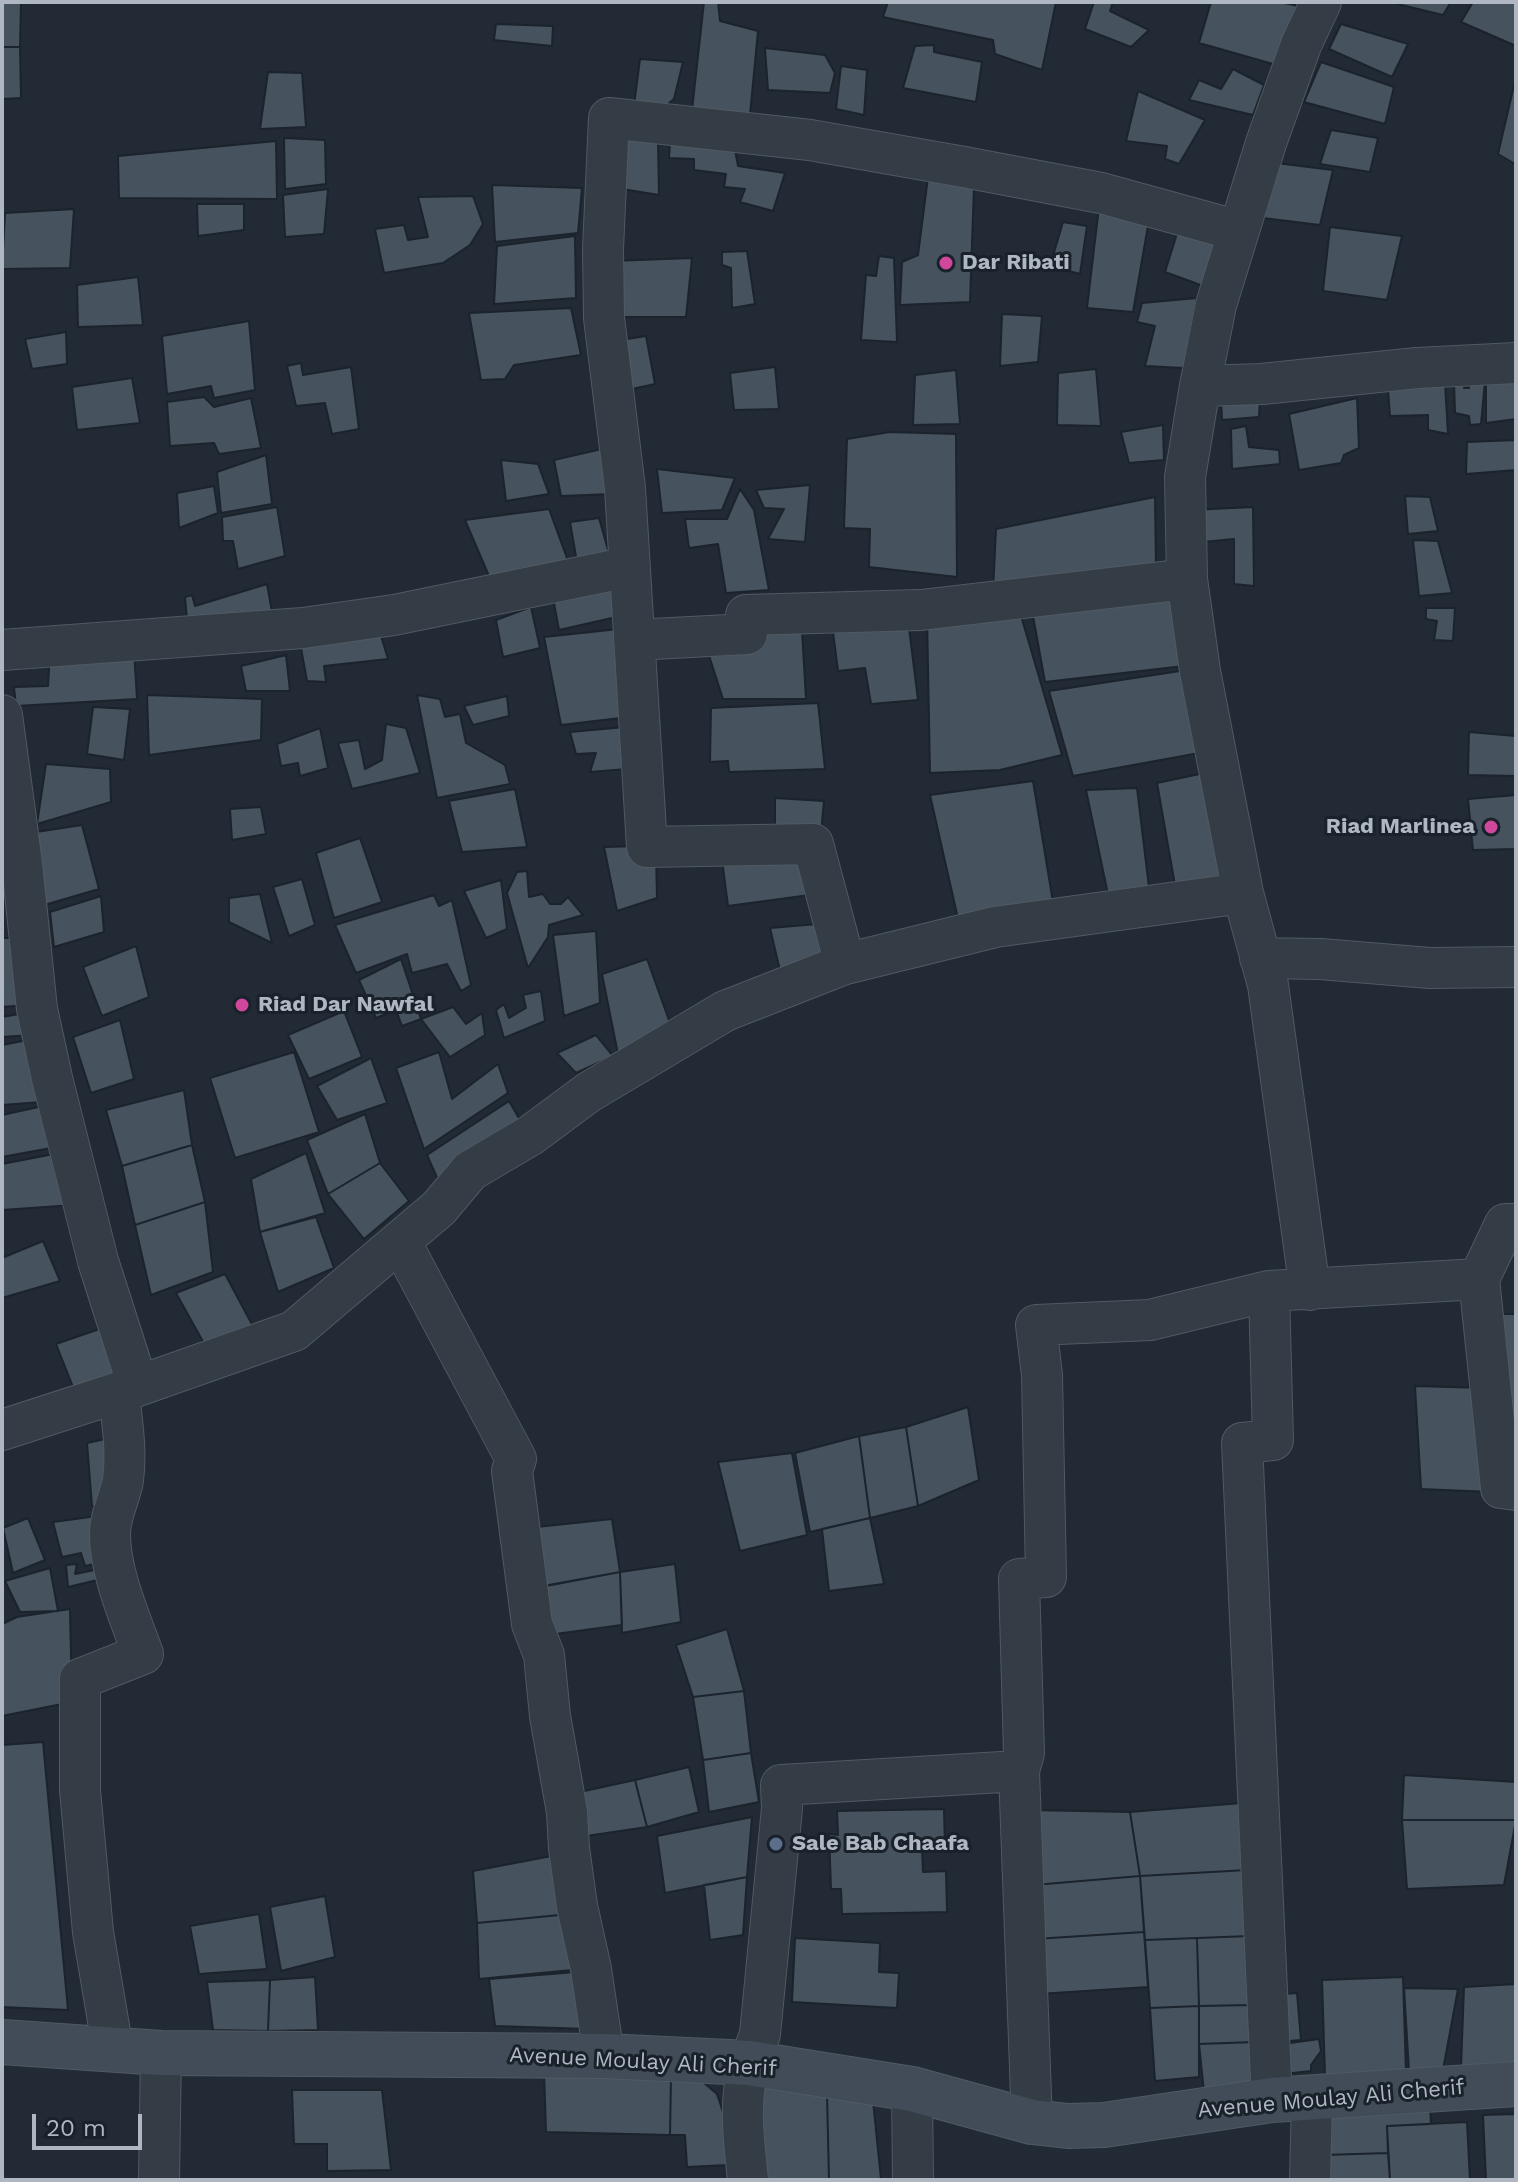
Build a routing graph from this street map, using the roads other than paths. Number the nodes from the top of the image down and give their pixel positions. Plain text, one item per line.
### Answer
1 (1321, 2) edge
2 (1239, 231) junction
3 (1516, 363) edge
4 (1200, 386) junction
5 (629, 567) junction
6 (1187, 579) junction
7 (634, 640) junction
8 (2, 650) edge
9 (2, 715) edge
10 (1243, 893) junction
11 (14, 904) edge
12 (1260, 958) junction
13 (845, 964) junction
14 (1516, 967) edge
15 (1516, 1224) edge
16 (400, 1241) junction
17 (1479, 1279) junction
18 (1310, 1290) junction
19 (1269, 1291) junction
20 (128, 1390) junction
21 (2, 1430) edge
22 (1516, 1490) edge
23 (1019, 1771) junction
24 (2, 2042) edge
25 (113, 2050) junction
26 (161, 2053) junction
27 (604, 2056) junction
28 (749, 2063) junction
29 (1516, 2084) edge
30 (912, 2089) junction
31 (1292, 2099) junction
32 (1032, 2122) junction
33 (159, 2180) edge
34 (748, 2180) edge
35 (913, 2180) edge
36 (1310, 2180) edge

1 - 2 street
2 - 4 street
2 - 5 street
3 - 4 street
4 - 6 street
5 - 7 street
5 - 8 street
6 - 7 street
6 - 10 street
7 - 13 street
9 - 11 street
10 - 12 street
10 - 13 street
11 - 20 street
12 - 14 street
12 - 18 street
13 - 16 street
15 - 17 street
16 - 20 street
16 - 27 street
17 - 18 street
17 - 22 street
18 - 19 street
19 - 23 street
19 - 31 street
20 - 21 street
20 - 25 street
23 - 28 street
23 - 32 street
24 - 25 street, Avenue Moulay Ali Cherif
25 - 26 street, Avenue Moulay Ali Cherif
26 - 27 street, Avenue Moulay Ali Cherif
26 - 33 street
27 - 28 street, Avenue Moulay Ali Cherif
28 - 30 street, Avenue Moulay Ali Cherif
28 - 34 street
29 - 31 street, Avenue Moulay Ali Cherif
30 - 32 street, Avenue Moulay Ali Cherif
30 - 35 street
31 - 32 street, Avenue Moulay Ali Cherif
31 - 36 street

